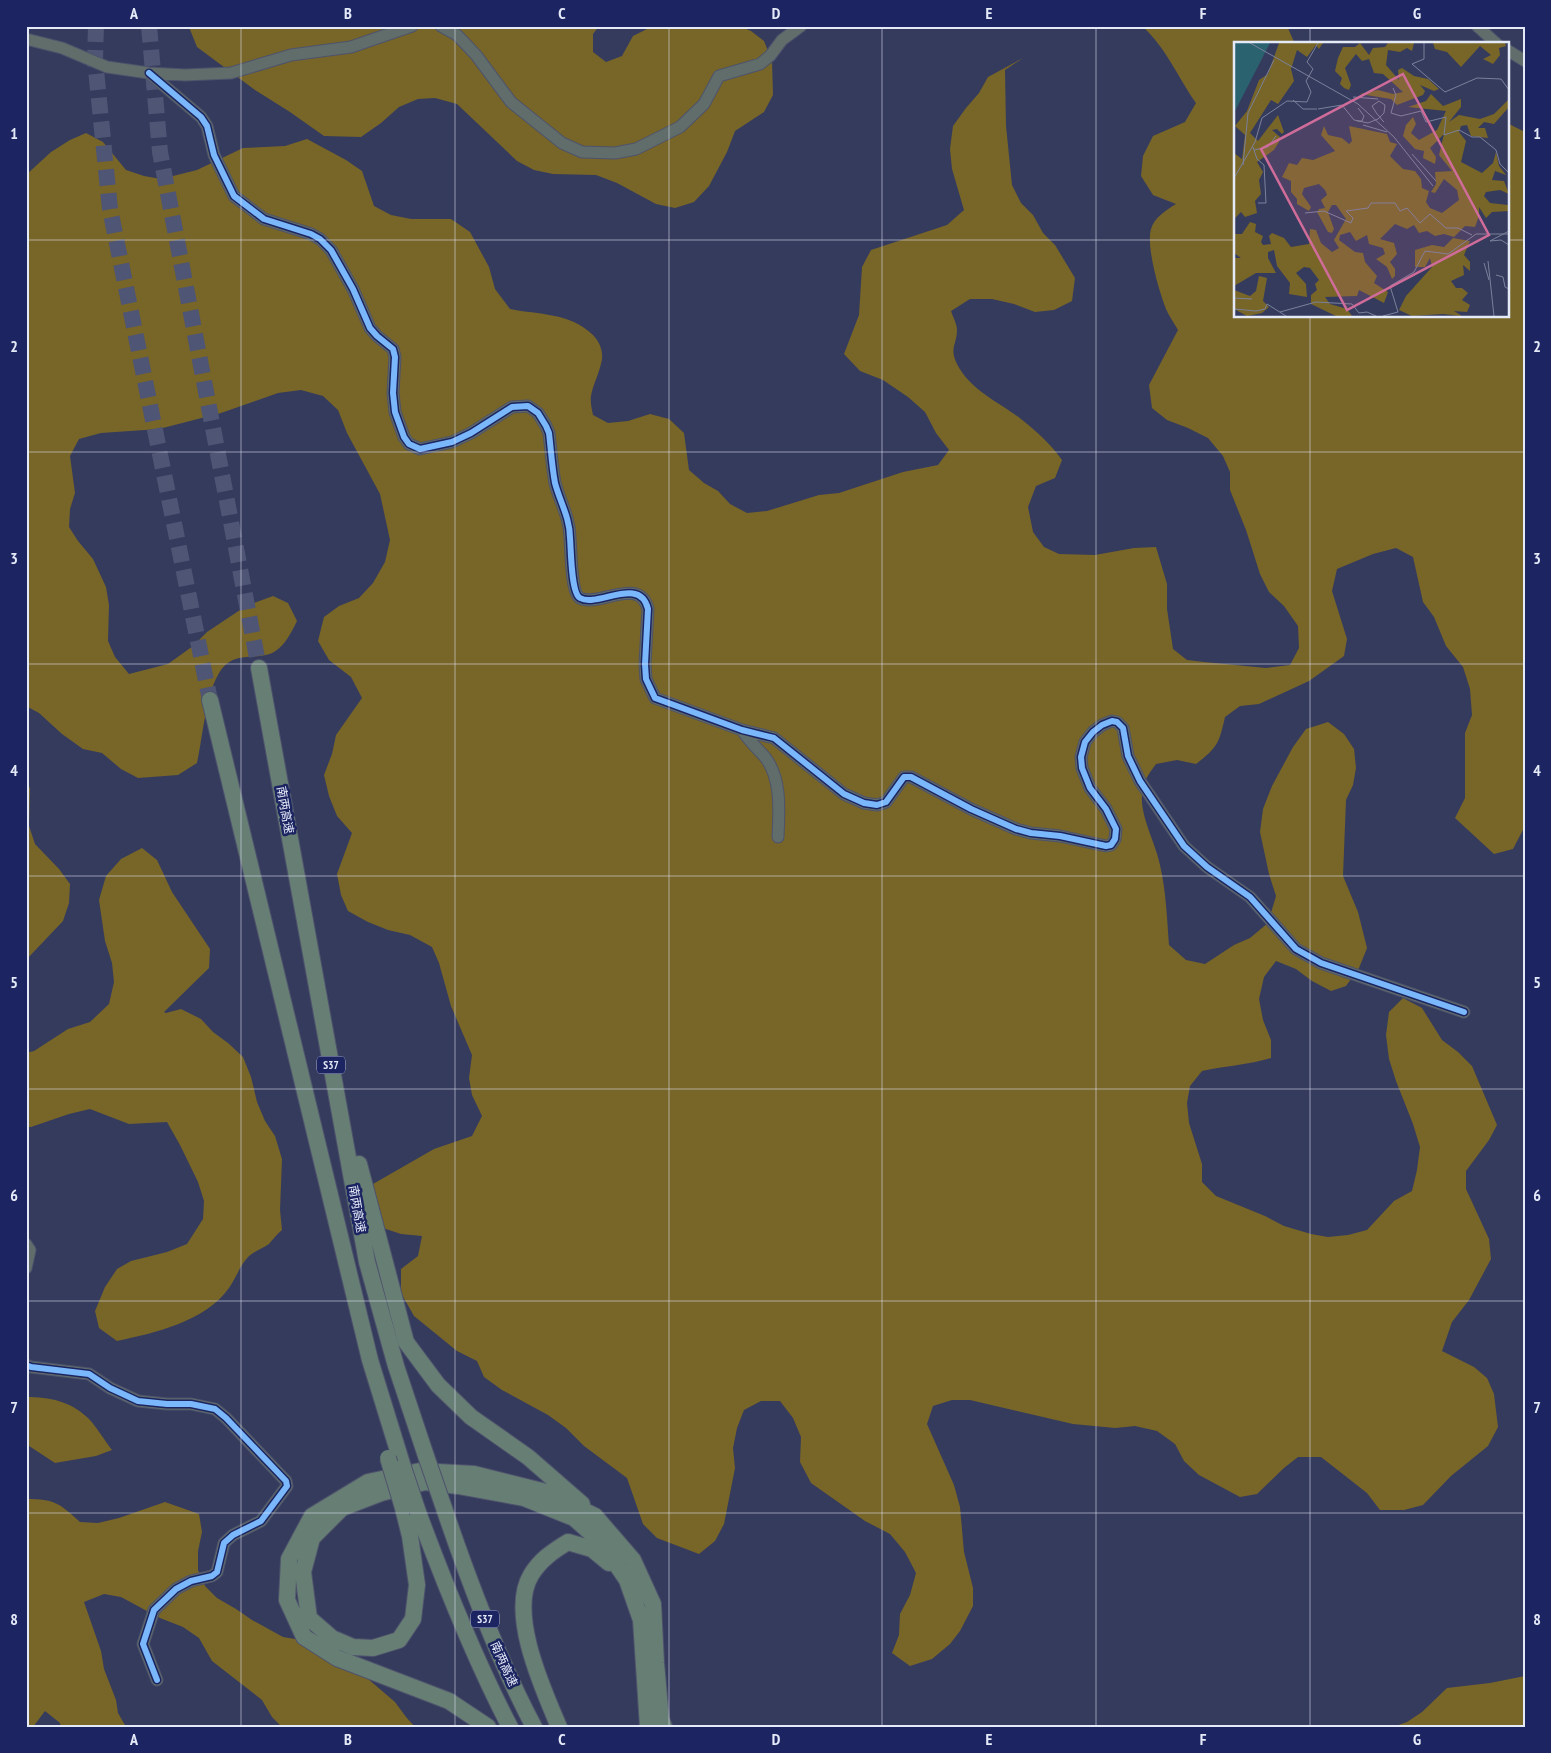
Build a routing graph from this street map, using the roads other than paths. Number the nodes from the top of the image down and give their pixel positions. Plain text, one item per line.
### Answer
1 (412, 26) edge
2 (440, 26) edge
3 (801, 26) edge
4 (1477, 26) edge
5 (26, 39) edge
6 (1496, 42) edge
7 (1508, 51) edge
8 (1525, 61) edge
9 (149, 73) junction
10 (259, 668) tunnel mouth
11 (210, 700) tunnel mouth
12 (742, 730) junction
13 (778, 837) dead end
14 (1464, 1012) dead end
15 (325, 1034) junction
16 (26, 1244) edge
17 (26, 1268) edge
18 (370, 1360) junction
19 (26, 1365) edge
20 (410, 1510) junction
21 (595, 1516) junction
22 (634, 1577) junction
23 (157, 1680) dead end
24 (652, 1698) junction
25 (488, 1727) edge
26 (510, 1727) edge
27 (534, 1727) edge
28 (559, 1727) edge
29 (648, 1727) edge
30 (664, 1727) edge

1 - 9 street
2 - 3 street
4 - 6 street
5 - 9 street
7 - 8 street
9 - 12 street
10 - 15 highway, 南两高速 / S37
11 - 18 highway, 南两高速 / S37
12 - 13 street
12 - 14 street
15 - 21 highway
15 - 27 highway, 南两高速 / S37, bridge
16 - 17 street
18 - 20 highway, 南两高速 / S37, bridge
18 - 20 highway, bridge
19 - 23 street
20 - 22 highway
20 - 26 highway, 南两高速 / S37
21 - 22 highway
21 - 25 highway
22 - 24 highway
22 - 28 highway
24 - 29 highway
24 - 30 highway

